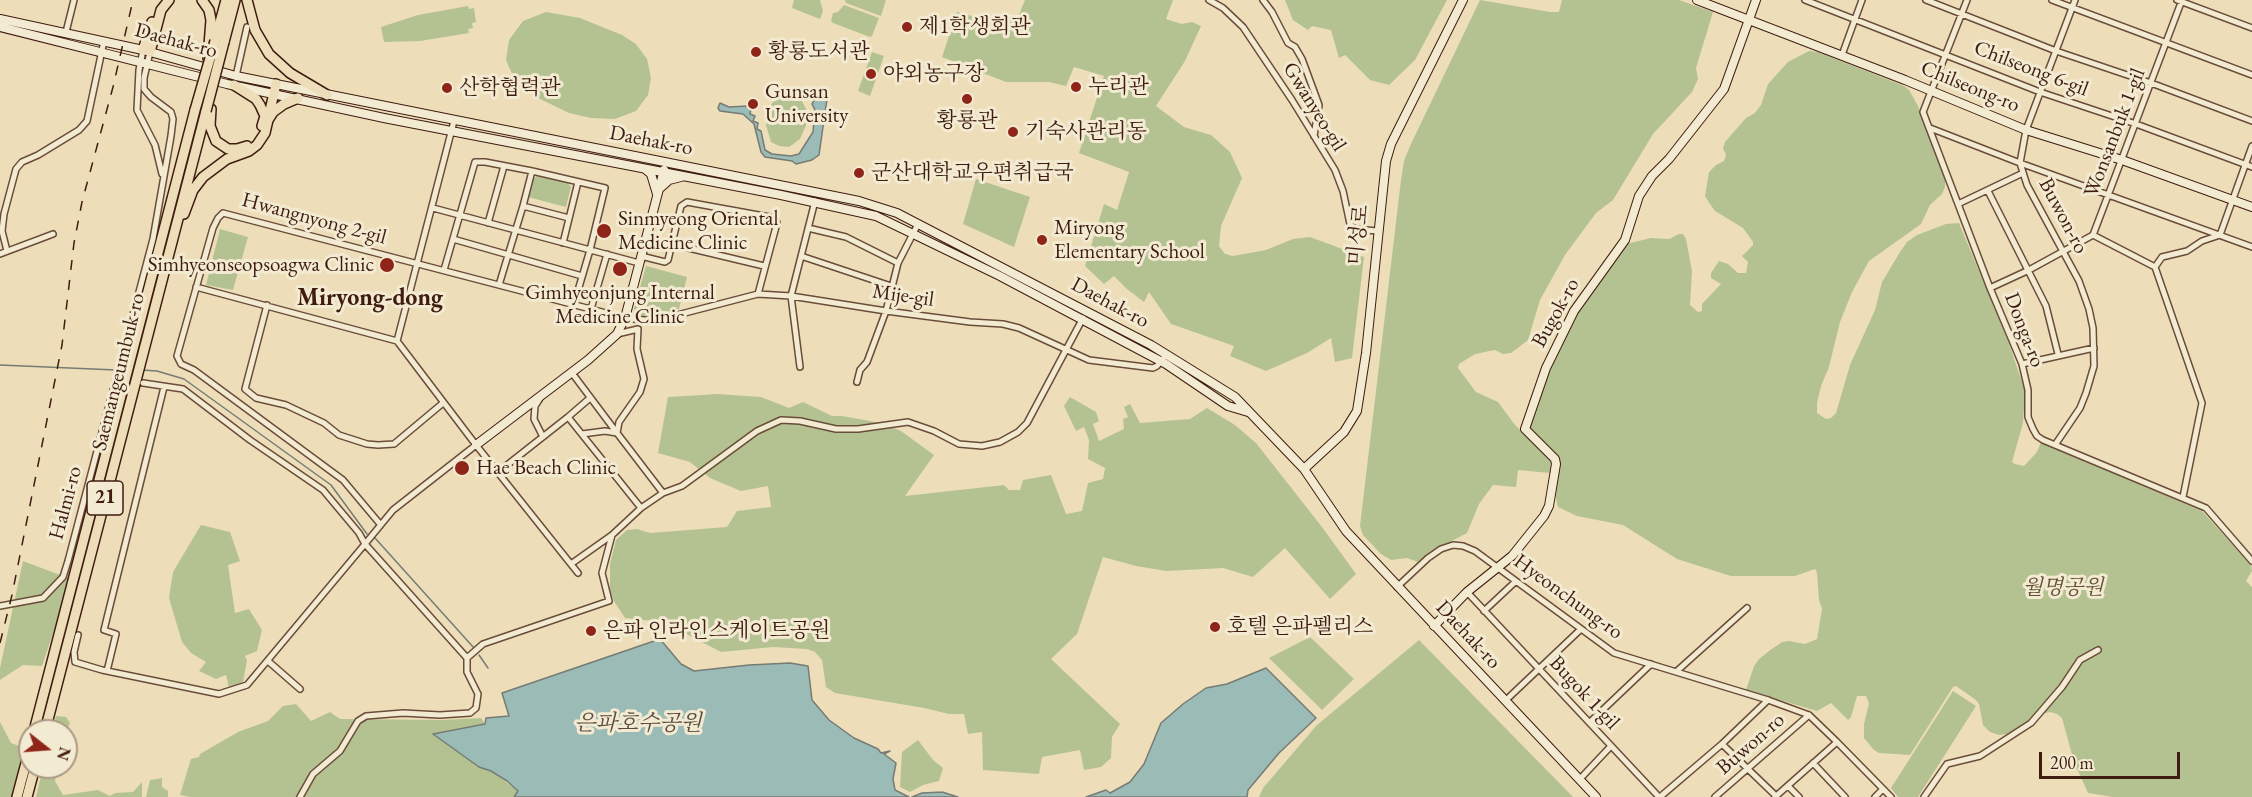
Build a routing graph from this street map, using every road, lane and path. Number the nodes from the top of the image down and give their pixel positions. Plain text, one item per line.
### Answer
1 (74, 0) edge
2 (160, 0) edge
3 (168, 0) edge
4 (202, 0) edge
5 (226, 0) edge
6 (235, 0) edge
7 (247, 0) edge
8 (1209, 0) edge
9 (1263, 0) edge
10 (1463, 0) edge
11 (1697, 0) edge
12 (1756, 0) edge
13 (1805, 0) edge
14 (1862, 0) edge
15 (1926, 0) edge
16 (1967, 0) edge
17 (2052, 0) edge
18 (2075, 0) edge
19 (2180, 1) edge
20 (2072, 8) junction
21 (1963, 14) junction
22 (0, 19) edge
23 (1855, 19) junction
24 (1749, 20) junction
25 (0, 27) edge
26 (247, 27) dead end
27 (2252, 28) edge
28 (66, 32) junction
29 (216, 40) junction
30 (104, 41) junction
31 (2167, 43) junction
32 (147, 51) junction
33 (2056, 51) junction
34 (102, 52) junction
35 (1947, 54) junction
36 (1842, 55) junction
37 (144, 62) junction
38 (2252, 75) edge
39 (235, 81) junction
40 (2151, 83) junction
41 (275, 89) junction
42 (1931, 90) junction
43 (2040, 92) junction
44 (327, 95) junction
45 (298, 98) junction
46 (204, 112) junction
47 (268, 120) junction
48 (454, 121) junction
49 (2252, 121) edge
50 (2136, 124) junction
51 (1930, 128) junction
52 (2026, 130) junction
53 (452, 131) junction
54 (1314, 136) junction
55 (2252, 147) edge
56 (2122, 160) junction
57 (666, 162) junction
58 (2019, 163) junction
59 (2246, 165) junction
60 (504, 166) junction
61 (2252, 167) edge
62 (644, 168) junction
63 (532, 171) junction
64 (663, 172) junction
65 (2023, 173) junction
66 (683, 176) junction
67 (578, 182) junction
68 (1988, 190) junction
69 (162, 191) junction
70 (658, 191) junction
71 (817, 193) junction
72 (2109, 195) junction
73 (2233, 200) junction
74 (815, 202) junction
75 (1958, 204) junction
76 (523, 206) junction
77 (2252, 207) edge
78 (433, 208) junction
79 (460, 216) junction
80 (569, 218) junction
81 (488, 223) junction
82 (918, 224) junction
83 (808, 228) junction
84 (516, 230) junction
85 (1377, 231) junction
86 (913, 233) junction
87 (53, 234) dead end
88 (2093, 235) junction
89 (2220, 235) junction
90 (453, 239) junction
91 (563, 243) junction
92 (672, 244) junction
93 (2252, 247) edge
94 (590, 249) junction
95 (2064, 250) junction
96 (7, 251) junction
97 (0, 254) edge
98 (607, 254) junction
99 (510, 255) junction
100 (801, 256) junction
101 (640, 259) junction
102 (418, 263) junction
103 (898, 263) junction
104 (764, 266) junction
105 (2155, 267) junction
106 (444, 270) junction
107 (2029, 270) junction
108 (582, 276) junction
109 (499, 285) junction
110 (196, 286) junction
111 (891, 286) junction
112 (1990, 288) junction
113 (758, 294) junction
114 (791, 296) junction
115 (574, 304) junction
116 (267, 305) junction
117 (591, 309) junction
118 (1086, 310) junction
119 (886, 311) junction
120 (625, 318) junction
121 (1082, 320) junction
122 (654, 321) junction
123 (638, 328) junction
124 (617, 334) junction
125 (146, 337) junction
126 (397, 341) junction
127 (2094, 348) junction
128 (1066, 350) junction
129 (1167, 354) junction
130 (2058, 354) junction
131 (132, 356) junction
132 (1161, 362) junction
133 (2022, 364) junction
134 (800, 367) dead end
135 (572, 373) junction
136 (130, 382) junction
137 (857, 382) dead end
138 (164, 387) junction
139 (542, 396) junction
140 (590, 398) junction
141 (443, 403) junction
142 (1249, 413) junction
143 (568, 417) junction
144 (617, 433) junction
145 (582, 434) junction
146 (543, 437) junction
147 (2055, 445) junction
148 (476, 446) junction
149 (1304, 469) junction
150 (497, 473) junction
151 (663, 493) junction
152 (2183, 497) junction
153 (641, 508) junction
154 (380, 524) junction
155 (612, 535) junction
156 (365, 544) junction
157 (2252, 561) edge
158 (571, 564) junction
159 (1498, 567) junction
160 (578, 573) dead end
161 (1515, 582) junction
162 (1397, 587) junction
163 (1467, 592) junction
164 (0, 606) edge
165 (1747, 608) dead end
166 (1484, 611) junction
167 (71, 612) junction
168 (1434, 626) junction
169 (1581, 629) junction
170 (74, 636) junction
171 (2098, 650) dead end
172 (466, 658) junction
173 (268, 661) junction
174 (1651, 664) junction
175 (1539, 669) junction
176 (107, 671) junction
177 (1677, 671) junction
178 (300, 689) dead end
179 (1768, 700) junction
180 (1505, 701) junction
181 (1809, 715) junction
182 (37, 719) edge
183 (49, 719) edge
184 (1590, 722) junction
185 (1838, 742) junction
186 (1722, 744) junction
187 (1611, 746) junction
188 (1813, 763) junction
189 (1749, 768) junction
190 (22, 779) edge
191 (32, 779) edge
192 (1579, 780) junction
193 (1788, 786) junction
194 (1883, 789) junction
195 (17, 797) edge
196 (27, 797) edge
197 (300, 797) edge
198 (1596, 797) edge
199 (1660, 797) edge
200 (1715, 797) edge
201 (1776, 797) edge
202 (1798, 797) edge
203 (1845, 797) edge
204 (1875, 797) edge
205 (1892, 797) edge
206 (1924, 797) edge

1 - 28 street
2 - 32 highway
3 - 32 highway
4 - 29 highway
5 - 29 highway, Saemangeumbuk-ro / 21
6 - 29 highway, Saemangeumbuk-ro / 21
7 - 44 highway
8 - 54 street, Gwanyeo-gil
9 - 54 street
10 - 85 street, 미성로
11 - 24 street, Chilseong-ro
12 - 24 street, Bugok-ro
13 - 23 street, Chilseong 6-gil
14 - 23 street
15 - 21 street
16 - 21 street, Donga-ro
17 - 20 street
18 - 20 street, Buwon-ro
19 - 27 street
19 - 31 street, Wonsanbuk 1-gil
20 - 31 street
20 - 33 street, Buwon-ro
21 - 33 street
21 - 35 street, Donga-ro
22 - 28 street, Daehak-ro
23 - 35 street, Chilseong 6-gil
23 - 36 street
24 - 36 street, Chilseong-ro
24 - 159 street, Bugok-ro
25 - 34 street, Daehak-ro
26 - 39 street
28 - 30 street, Daehak-ro
29 - 46 highway, Saemangeumbuk-ro / 21, bridge
29 - 46 highway, Saemangeumbuk-ro / 21, bridge
30 - 32 street, Daehak-ro
30 - 34 street
31 - 38 street
31 - 40 street, Wonsanbuk 1-gil
32 - 37 street, Halmi-ro
32 - 39 street, Daehak-ro
33 - 40 street
33 - 43 street, Buwon-ro
34 - 37 street, Daehak-ro
34 - 96 street
35 - 42 street, Donga-ro
35 - 43 street, Chilseong 6-gil
36 - 42 street, Chilseong-ro
37 - 39 street, Daehak-ro
37 - 69 street, Halmi-ro
37 - 69 street, Halmi-ro
39 - 41 street, Daehak-ro
39 - 46 highway
40 - 49 street
40 - 50 street, Wonsanbuk 1-gil
41 - 44 street, Daehak-ro
41 - 45 street, Daehak-ro
41 - 47 highway
42 - 51 street, Donga-ro
42 - 52 street, Chilseong-ro
43 - 50 street, Chilseong 6-gil
43 - 52 street, Buwon-ro
44 - 48 street, Daehak-ro
45 - 47 highway
45 - 53 street, Daehak-ro
46 - 125 highway, Saemangeumbuk-ro / 21
46 - 131 highway, Saemangeumbuk-ro / 21
47 - 125 highway
48 - 53 street
48 - 57 street, Daehak-ro
50 - 56 street, Wonsanbuk 1-gil
50 - 59 street, Chilseong 6-gil
51 - 58 street
51 - 75 street, Donga-ro
52 - 56 street, Chilseong-ro
52 - 58 street, Buwon-ro
53 - 62 street, Daehak-ro
53 - 78 street
54 - 85 street, Gwanyeo-gil
55 - 59 street
56 - 72 street, Wonsanbuk 1-gil
56 - 73 street, Chilseong-ro
57 - 64 street
57 - 71 street, Daehak-ro
58 - 65 street, Buwon-ro
58 - 72 street
59 - 61 street, Chilseong 6-gil
59 - 73 street
60 - 63 street
60 - 79 street
60 - 81 street
62 - 64 street, Daehak-ro
62 - 70 street
63 - 67 street
63 - 76 street
64 - 66 street, Daehak-ro
64 - 70 street
65 - 68 street
65 - 95 street, Buwon-ro
66 - 70 street
66 - 74 street, Daehak-ro
67 - 80 street
67 - 94 street
68 - 75 street
68 - 107 street
69 - 131 street, Halmi-ro
70 - 101 street
71 - 74 street
71 - 82 street, Daehak-ro
72 - 88 street, Wonsanbuk 1-gil
72 - 89 street
73 - 77 street, Chilseong-ro
73 - 89 street
74 - 83 street
74 - 86 street, Daehak-ro
75 - 112 street, Donga-ro
76 - 80 street
76 - 84 street
78 - 79 street
78 - 102 street
79 - 81 street
79 - 90 street
80 - 91 street
81 - 84 street
82 - 86 street
82 - 118 street, Daehak-ro
83 - 100 street
83 - 103 street
84 - 91 street
84 - 99 street
85 - 149 street, 미성로
86 - 103 street
86 - 121 street, Daehak-ro
87 - 96 street
88 - 95 street
88 - 105 street
89 - 93 street
89 - 105 street
90 - 99 street
90 - 106 street
91 - 94 street
92 - 101 street
92 - 104 street
92 - 104 street
94 - 98 street
94 - 108 street
95 - 107 street
95 - 127 street, Buwon-ro
96 - 97 street
98 - 101 street
98 - 117 street
99 - 108 street
99 - 109 street
100 - 111 street
100 - 114 street
101 - 120 street
102 - 106 street, Hwangnyong 2-gil
102 - 110 street, Hwangnyong 2-gil
102 - 126 street
103 - 111 street
104 - 113 street
105 - 152 street
106 - 109 street, Hwangnyong 2-gil
107 - 112 street
107 - 130 street
108 - 115 street
109 - 115 street, Hwangnyong 2-gil
110 - 116 street
110 - 154 street, Hwangnyong 2-gil
111 - 119 street
112 - 133 street, Donga-ro
113 - 114 street, Mije-gil
113 - 122 street, Mije-gil
114 - 119 street, Mije-gil
114 - 134 street
115 - 117 street, Hwangnyong 2-gil
116 - 126 street
116 - 141 street
117 - 120 street, Hwangnyong 2-gil
118 - 121 street
118 - 129 street, Daehak-ro
119 - 128 street, Mije-gil
119 - 137 street
120 - 122 street, Mije-gil
120 - 124 street
121 - 128 street
121 - 132 street, Daehak-ro
122 - 123 street
123 - 124 street
123 - 144 street
124 - 135 street
125 - 131 highway, Saemangeumbuk-ro / 21
126 - 141 street
127 - 130 street
127 - 147 street, Buwon-ro
128 - 132 street, Mije-gil
128 - 151 street
129 - 132 street
129 - 142 street, Daehak-ro
130 - 133 street
131 - 136 highway, Saemangeumbuk-ro / 21
131 - 136 street, Halmi-ro
132 - 142 street, Daehak-ro
133 - 147 street, Donga-ro
135 - 139 street
135 - 140 street
136 - 138 street
136 - 164 street, Halmi-ro
136 - 167 highway, Saemangeumbuk-ro / 21
138 - 156 street
138 - 176 street
139 - 146 street
139 - 148 street
140 - 143 street
140 - 144 street
141 - 148 street
142 - 149 street, Daehak-ro
143 - 145 street
143 - 146 street
144 - 145 street
144 - 151 street
145 - 153 street
146 - 150 street
147 - 152 street, Donga-ro
148 - 150 street
148 - 154 street
149 - 162 street, Daehak-ro
150 - 158 street
151 - 153 street
152 - 157 street, Donga-ro
153 - 155 street
154 - 156 street
155 - 158 street
155 - 172 street
156 - 172 street
156 - 173 street
158 - 160 street
159 - 161 street, Hyeonchung-ro
159 - 162 street, Hyeonchung-ro
159 - 163 street, Bugok-ro
161 - 166 street
161 - 169 street, Hyeonchung-ro
162 - 168 street, Daehak-ro
163 - 166 street, Bugok 1-gil
163 - 168 street, Bugok-ro
165 - 177 street
166 - 175 street, Bugok 1-gil
167 - 170 highway, 21
167 - 182 highway, 21
168 - 180 street, Daehak-ro
169 - 174 street, Hyeonchung-ro
169 - 175 street
170 - 176 street
170 - 183 highway, 21
171 - 206 street
172 - 197 street
173 - 176 street
173 - 178 street
174 - 177 street, Hyeonchung-ro
174 - 184 street
175 - 180 street
175 - 184 street, Bugok 1-gil
177 - 179 street, Hyeonchung-ro
179 - 181 street, Hyeonchung-ro
179 - 186 street
180 - 192 street, Daehak-ro
181 - 185 street, Hyeonchung-ro
181 - 189 street, Buwon-ro
184 - 187 street, Bugok 1-gil
185 - 188 street
185 - 194 street, Hyeonchung-ro
186 - 189 street
186 - 199 street, Bugok 1-gil
187 - 192 street
187 - 199 street, Bugok 1-gil
188 - 193 street
188 - 203 street
189 - 200 street, Buwon-ro
189 - 201 street
190 - 195 highway
191 - 196 highway
192 - 198 street, Daehak-ro
193 - 201 street
193 - 202 street
194 - 204 street
194 - 205 street, Hyeonchung-ro

